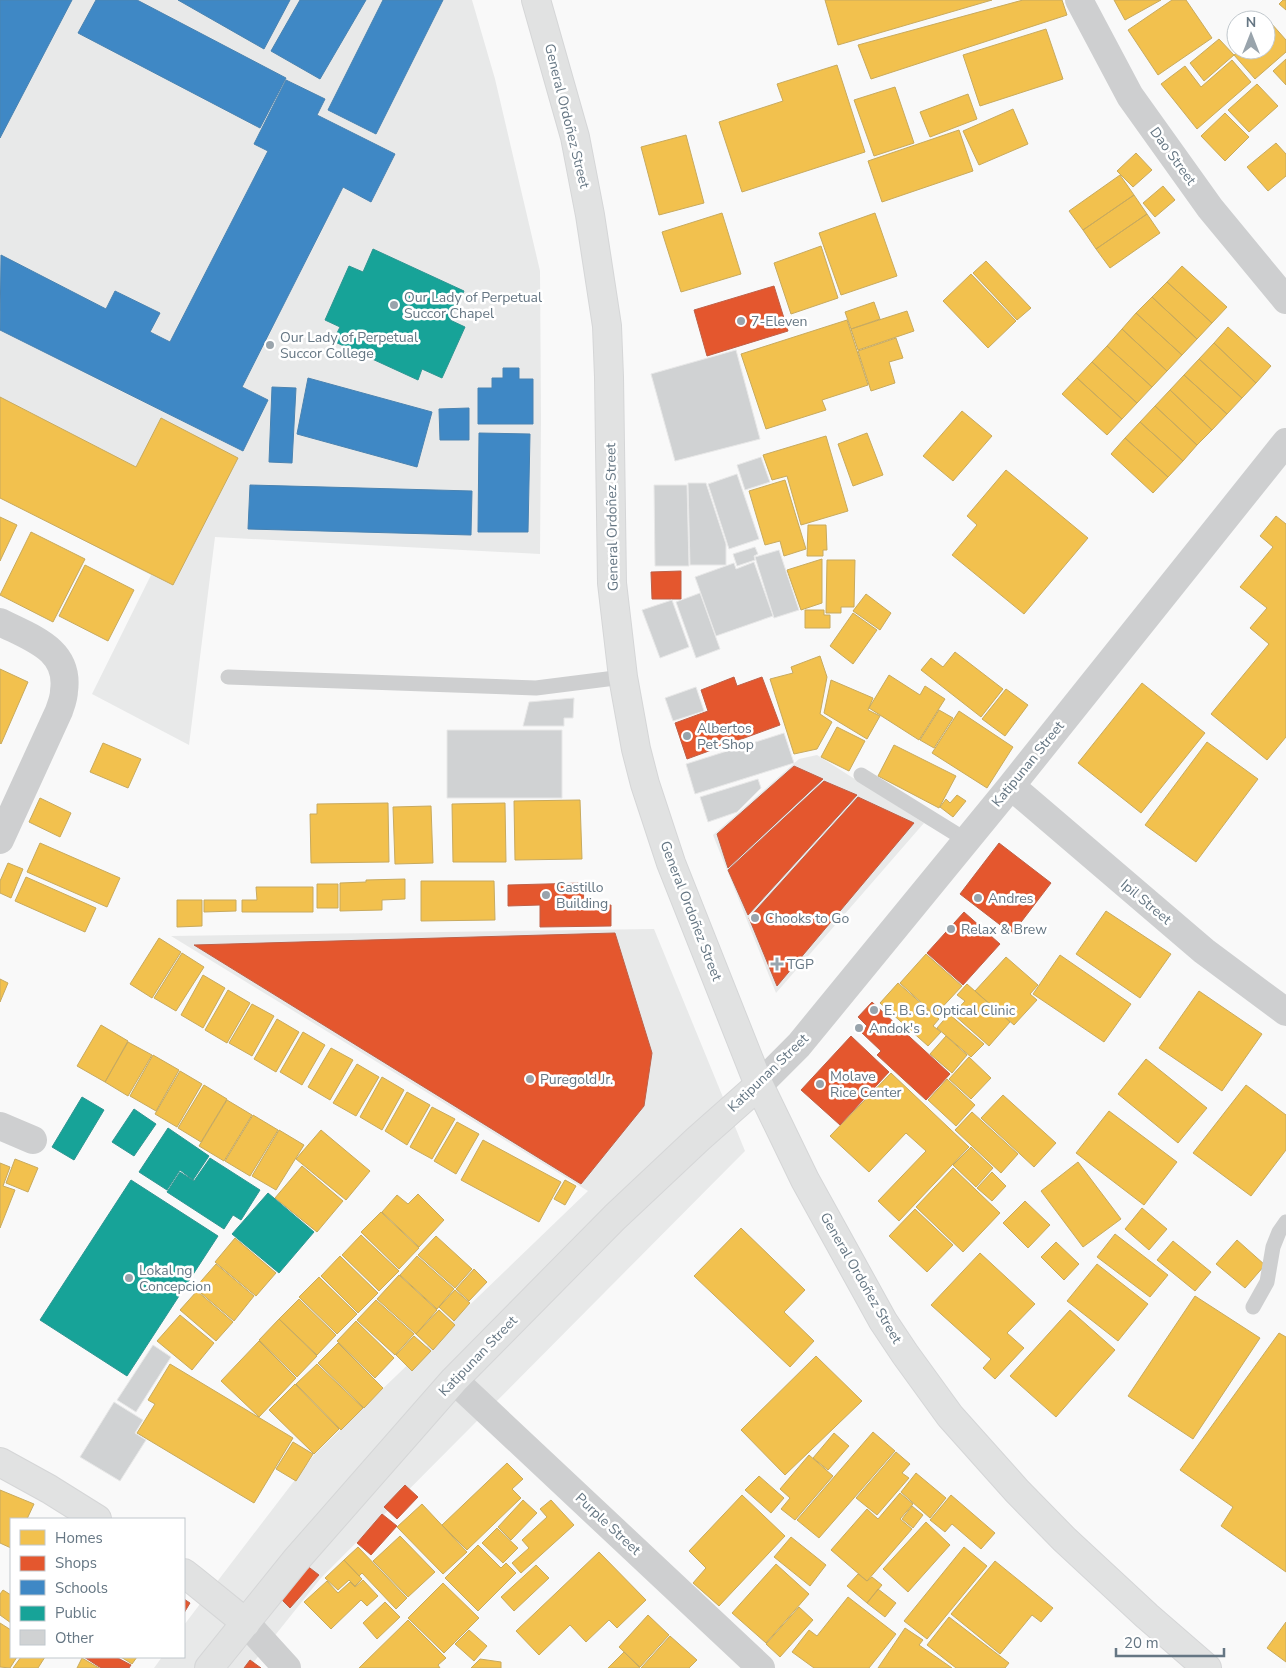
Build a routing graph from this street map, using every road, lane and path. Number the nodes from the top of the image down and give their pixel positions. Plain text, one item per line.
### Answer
1 (536, 0) edge
2 (1079, 0) edge
3 (1286, 300) edge
4 (1286, 442) edge
5 (0, 622) edge
6 (228, 677) dead end
7 (623, 677) junction
8 (861, 775) dead end
9 (1011, 786) junction
10 (0, 840) edge
11 (966, 840) junction
12 (1286, 1012) edge
13 (759, 1085) junction
14 (0, 1126) edge
15 (33, 1140) dead end
16 (1286, 1222) edge
17 (1253, 1307) dead end
18 (454, 1380) junction
19 (0, 1462) edge
20 (95, 1518) edge
21 (185, 1575) edge
22 (246, 1622) junction
23 (209, 1668) edge
24 (288, 1668) edge
25 (761, 1668) edge
26 (1207, 1668) edge

1 - 7 main road, General Ordoñez Street
2 - 3 street, Dao Street
4 - 9 street, Katipunan Street
5 - 10 street
6 - 7 lane
7 - 13 main road, General Ordoñez Street
8 - 11 lane
9 - 11 street, Katipunan Street
9 - 12 street, Ipil Street
11 - 13 street, Katipunan Street
13 - 18 main road, Katipunan Street
13 - 26 main road, General Ordoñez Street
14 - 15 street
16 - 17 lane
18 - 22 main road, Katipunan Street
18 - 25 street, Purple Street
19 - 20 main road
21 - 22 main road
22 - 23 main road, Katipunan Street
22 - 24 street

